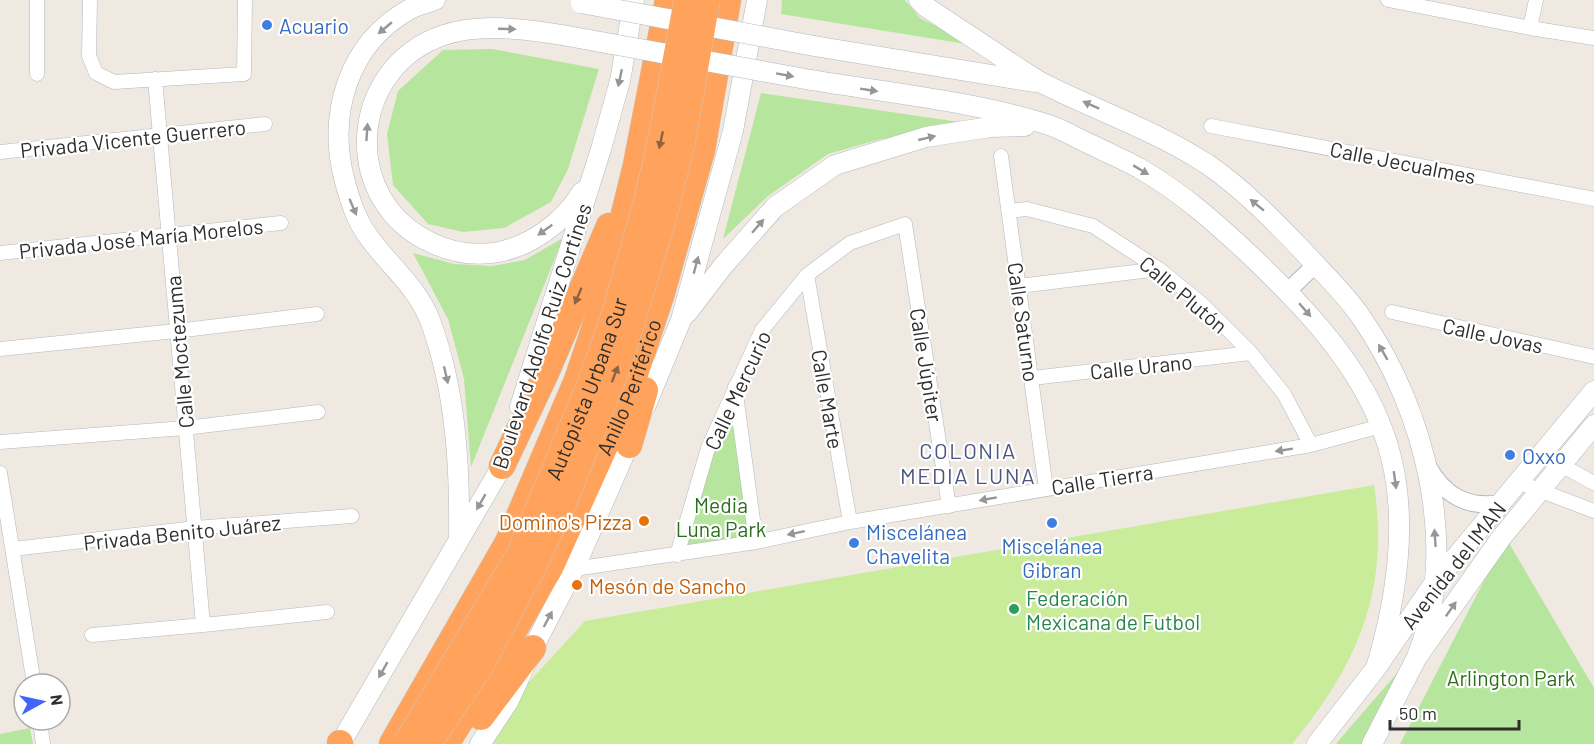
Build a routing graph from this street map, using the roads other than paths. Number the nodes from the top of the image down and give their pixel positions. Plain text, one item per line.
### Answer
1 (37, 0) edge
2 (90, 0) edge
3 (245, 0) edge
4 (435, 0) edge
5 (634, 0) edge
6 (668, 0) edge
7 (687, 0) edge
8 (707, 0) edge
9 (728, 0) edge
10 (757, 0) edge
11 (919, 0) edge
12 (1388, 0) edge
13 (1536, 0) edge
14 (574, 1) edge
15 (1530, 28) junction
16 (1594, 38) edge
17 (37, 74) dead end
18 (155, 79) junction
19 (1042, 83) junction
20 (265, 124) dead end
21 (1051, 126) junction
22 (1211, 126) dead end
23 (161, 136) junction
24 (601, 149) junction
25 (702, 150) junction
26 (0, 152) edge
27 (1001, 156) dead end
28 (636, 165) junction
29 (1594, 199) edge
30 (1009, 211) junction
31 (281, 223) dead end
32 (905, 224) joint
33 (169, 235) junction
34 (0, 253) edge
35 (1315, 265) junction
36 (1159, 269) junction
37 (807, 275) junction
38 (1019, 286) junction
39 (1288, 291) junction
40 (1392, 312) dead end
41 (316, 314) dead end
42 (681, 320) junction
43 (176, 331) junction
44 (0, 349) edge
45 (1251, 354) junction
46 (1594, 357) edge
47 (1032, 378) junction
48 (735, 387) junction
49 (1594, 390) edge
50 (318, 412) dead end
51 (1594, 425) edge
52 (1381, 426) junction
53 (185, 428) junction
54 (0, 442) edge
55 (629, 445) junction
56 (1311, 445) junction
57 (1541, 454) junction
58 (1425, 462) junction
59 (1561, 465) junction
60 (502, 466) junction
61 (0, 473) edge
62 (1518, 482) junction
63 (1594, 483) edge
64 (1046, 489) junction
65 (1539, 490) junction
66 (1501, 503) junction
67 (949, 506) junction
68 (1594, 511) edge
69 (352, 516) dead end
70 (850, 522) junction
71 (195, 528) junction
72 (459, 542) junction
73 (756, 542) junction
74 (14, 549) junction
75 (677, 555) junction
76 (574, 569) junction
77 (1435, 582) junction
78 (327, 612) dead end
79 (203, 626) junction
80 (92, 635) dead end
81 (533, 648) junction
82 (1417, 657) junction
83 (1376, 668) junction
84 (32, 672) edge
85 (340, 744) edge
86 (392, 744) edge
87 (406, 744) edge
88 (428, 744) edge
89 (446, 744) edge
90 (461, 744) edge
91 (480, 744) edge
92 (1317, 744) edge
93 (1371, 744) edge

1 - 17 street
2 - 18 street
3 - 18 street
4 -> 72 main road
5 -> 24 main road, Boulevard Adolfo Ruiz Cortines
6 - 28 highway
7 -> 87 highway, Autopista Urbana Sur, bridge
88 -> 8 highway, Autopista Urbana Sur, bridge
9 - 25 highway, Anillo Periférico
42 -> 10 main road
11 - 19 main road
12 - 15 street
13 - 15 street
14 - 19 main road, bridge
15 - 16 street
18 - 23 street, Calle Moctezuma
35 -> 19 main road
20 - 23 street, Privada Vicente Guerrero
24 -> 21 main road, bridge
21 -> 39 main road
42 -> 21 main road
22 - 29 street, Calle Jecualmes
23 - 26 street, Privada Vicente Guerrero
23 - 33 street, Calle Moctezuma
24 - 60 main road, Boulevard Adolfo Ruiz Cortines
25 - 55 highway
25 - 89 highway, Anillo Periférico
27 - 30 street, Calle Saturno
28 -> 60 highway
28 - 86 highway
30 - 36 street, Calle Plutón
30 - 38 street, Calle Saturno
31 - 33 street, Privada José María Morelos
32 - 37 street, Calle Mercurio
32 - 67 street, Calle Júpiter
33 - 34 street, Privada José María Morelos
33 - 43 street, Calle Moctezuma
35 - 39 street
58 -> 35 main road
36 - 38 street
36 - 45 street, Calle Plutón
37 - 48 street, Calle Mercurio
37 - 70 street, Calle Marte
38 - 47 street, Calle Saturno
39 -> 52 main road
40 - 46 street, Calle Jovas
41 - 43 street
42 - 55 main road
43 - 44 street
43 - 53 street, Calle Moctezuma
45 - 47 street, Calle Urano
45 - 56 street, Calle Plutón
47 - 64 street, Calle Saturno
48 - 73 street
48 - 75 street, Calle Mercurio
49 - 57 main road, Avenida del IMAN
50 - 53 street
51 - 59 main road, Avenida del IMAN
52 - 56 street, Calle Tierra
52 -> 83 main road
53 - 54 street
53 - 71 street, Calle Moctezuma
55 - 76 main road
56 -> 64 street, Calle Tierra
57 - 59 street
57 - 62 main road, Avenida del IMAN
58 - 66 street
77 -> 58 main road
59 - 63 street
59 - 65 main road, Avenida del IMAN
60 -> 72 main road, Boulevard Adolfo Ruiz Cortines
61 - 74 street
62 - 65 street
62 - 66 main road, Avenida del IMAN
64 -> 67 street, Calle Tierra
65 - 68 street
82 -> 65 main road, Avenida del IMAN
66 - 77 main road, Avenida del IMAN
67 - 70 street, Calle Tierra
69 - 71 street, Privada Benito Juárez
70 -> 73 street, Calle Tierra
71 - 74 street, Privada Benito Juárez
71 - 79 street, Calle Moctezuma
72 -> 85 main road, Boulevard Adolfo Ruiz Cortines
73 - 75 street, Calle Tierra
74 - 84 street
75 - 76 street, Calle Tierra
81 -> 76 main road
77 - 82 main road
77 - 83 main road, Avenida del IMAN
78 - 79 street
79 - 80 street
81 - 90 highway
81 - 91 main road
82 - 93 main road, Avenida del IMAN
83 - 92 main road, Avenida del IMAN

